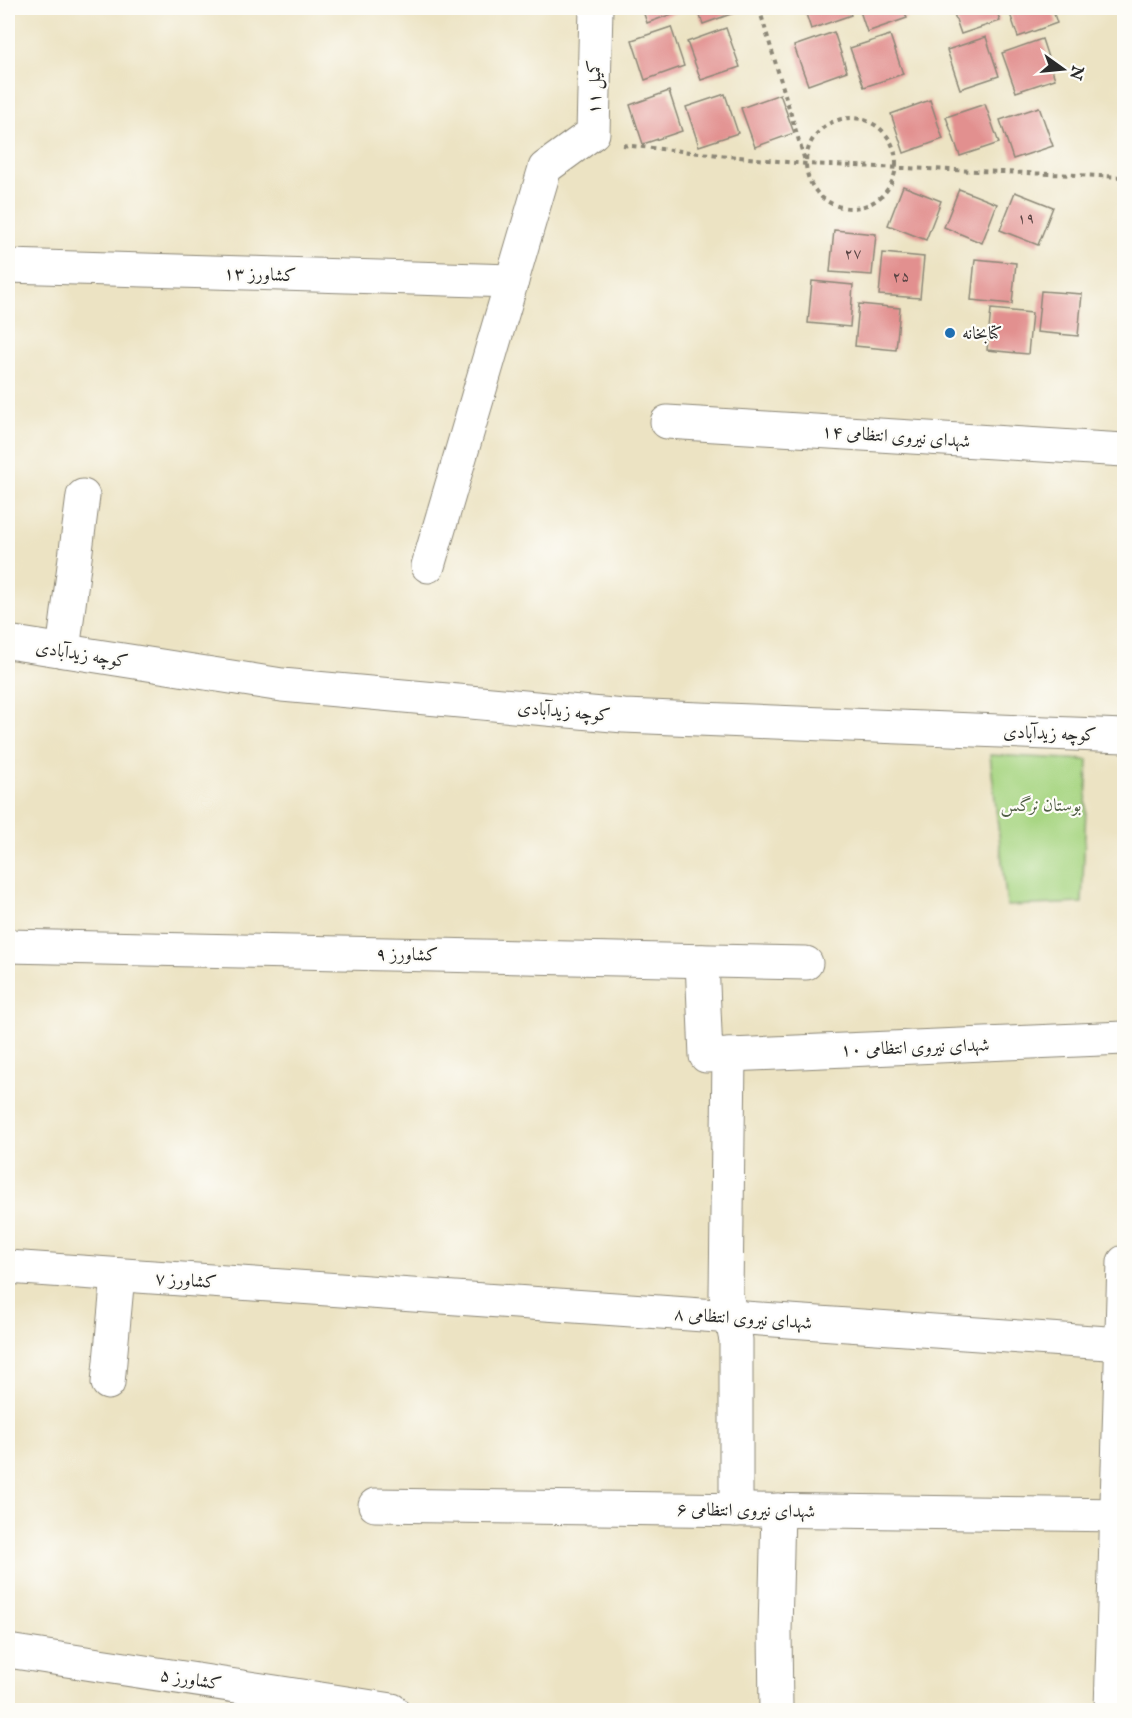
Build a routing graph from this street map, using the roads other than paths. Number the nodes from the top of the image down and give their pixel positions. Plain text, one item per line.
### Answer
1 (596, 8) edge
2 (8, 266) edge
3 (512, 280) junction
4 (667, 422) dead end
5 (1125, 450) edge
6 (83, 496) dead end
7 (428, 566) dead end
8 (8, 642) edge
9 (63, 651) junction
10 (1125, 736) edge
11 (8, 946) edge
12 (702, 961) junction
13 (806, 963) dead end
14 (1125, 1038) edge
15 (717, 1055) junction
16 (1125, 1262) edge
17 (8, 1267) edge
18 (118, 1275) junction
19 (365, 1292) joint
20 (731, 1317) junction
21 (1122, 1344) junction
22 (108, 1383) dead end
23 (375, 1505) dead end
24 (736, 1510) junction
25 (778, 1510) junction
26 (1121, 1515) edge
27 (8, 1651) edge
28 (380, 1710) edge
29 (776, 1710) edge
30 (1111, 1710) edge

1 - 3 street, کمیل ۱۱
2 - 3 street, کشاورز ۱۳
3 - 7 street, کمیل ۱۱
4 - 5 street, شهدای نیروی انتظامی ۱۴
6 - 9 street
8 - 9 street, کوچه زیدآبادی
9 - 10 street, کوچه زیدآبادی
11 - 12 street, کشاورز ۹
12 - 13 street, کشاورز ۹
12 - 15 street
14 - 15 street, شهدای نیروی انتظامی ۱۰
15 - 20 street
16 - 21 street
17 - 18 street, کشاورز ۷
18 - 19 street, کشاورز ۷
18 - 22 street
19 - 20 street, شهدای نیروی انتظامی ۸
20 - 21 street, شهدای نیروی انتظامی ۸
20 - 24 street
21 - 26 street
23 - 24 street, شهدای نیروی انتظامی ۶
24 - 25 street, شهدای نیروی انتظامی ۶
25 - 26 street, شهدای نیروی انتظامی ۶
25 - 29 street
26 - 30 street
27 - 28 street, کشاورز ۵

